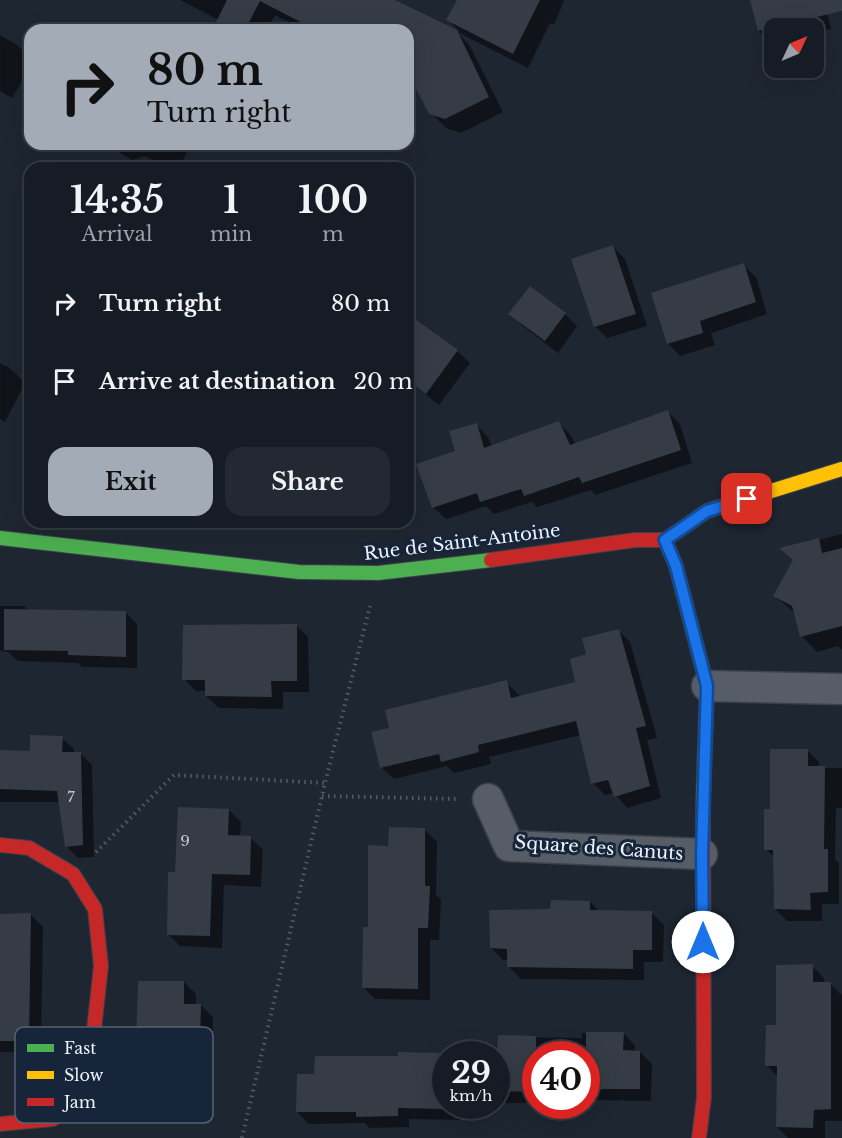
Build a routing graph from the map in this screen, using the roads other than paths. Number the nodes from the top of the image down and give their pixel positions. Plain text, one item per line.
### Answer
1 (842, 470) edge
2 (0, 538) edge
3 (665, 540) junction
4 (707, 686) junction
5 (842, 690) edge
6 (488, 799) road end
7 (0, 845) edge
8 (702, 854) junction
9 (95, 1027) edge
10 (15, 1123) edge
11 (0, 1124) edge
12 (699, 1138) edge

1 - 3 street
2 - 3 street, Rue de Saint-Antoine
3 - 4 street
4 - 5 street
4 - 8 street
6 - 8 street, Square des Canuts
7 - 9 street
8 - 12 street
10 - 11 street

